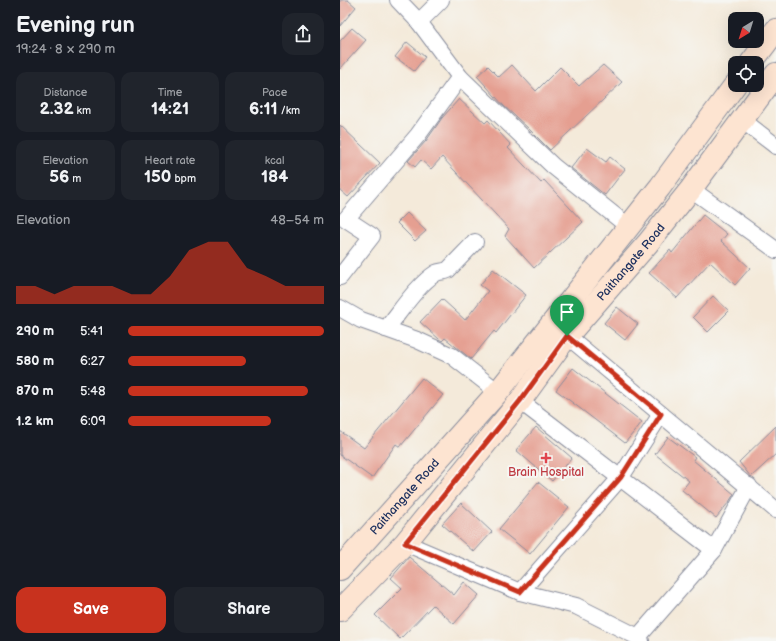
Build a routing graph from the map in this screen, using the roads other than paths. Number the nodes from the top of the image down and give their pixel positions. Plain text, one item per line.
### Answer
1 (398, 0) edge
2 (441, 0) edge
3 (419, 22) junction
4 (776, 30) edge
5 (756, 56) edge
6 (776, 74) edge
7 (460, 77) junction
8 (730, 92) edge
9 (742, 120) junction
10 (776, 146) edge
11 (691, 189) junction
12 (629, 227) junction
13 (475, 242) dead end
14 (776, 250) edge
15 (340, 277) edge
16 (340, 308) edge
17 (386, 329) junction
18 (560, 329) junction
19 (498, 392) junction
20 (520, 401) junction
21 (661, 414) junction
22 (621, 477) junction
23 (749, 486) junction
24 (776, 510) edge
25 (405, 543) junction
26 (714, 550) junction
27 (340, 569) edge
28 (520, 592) junction
29 (344, 599) edge
30 (640, 639) edge

1 - 3 street
2 - 3 street
3 - 7 street
4 - 5 street
6 - 9 street, Paithangate Road
7 - 12 street
7 - 15 street
8 - 12 street, Paithangate Road
9 - 10 street
9 - 11 street, Paithangate Road
11 - 14 street
11 - 18 street, Paithangate Road
12 - 18 street, Paithangate Road
13 - 17 street
16 - 17 street
17 - 19 street
18 - 19 street, Paithangate Road
18 - 20 street, Paithangate Road
18 - 21 street
19 - 27 street, Paithangate Road
20 - 22 street
20 - 25 street, Paithangate Road
21 - 22 street
21 - 23 street
22 - 26 street
22 - 28 street
23 - 24 street
23 - 26 street
25 - 28 street
25 - 29 street, Paithangate Road
26 - 30 street
28 - 30 street

